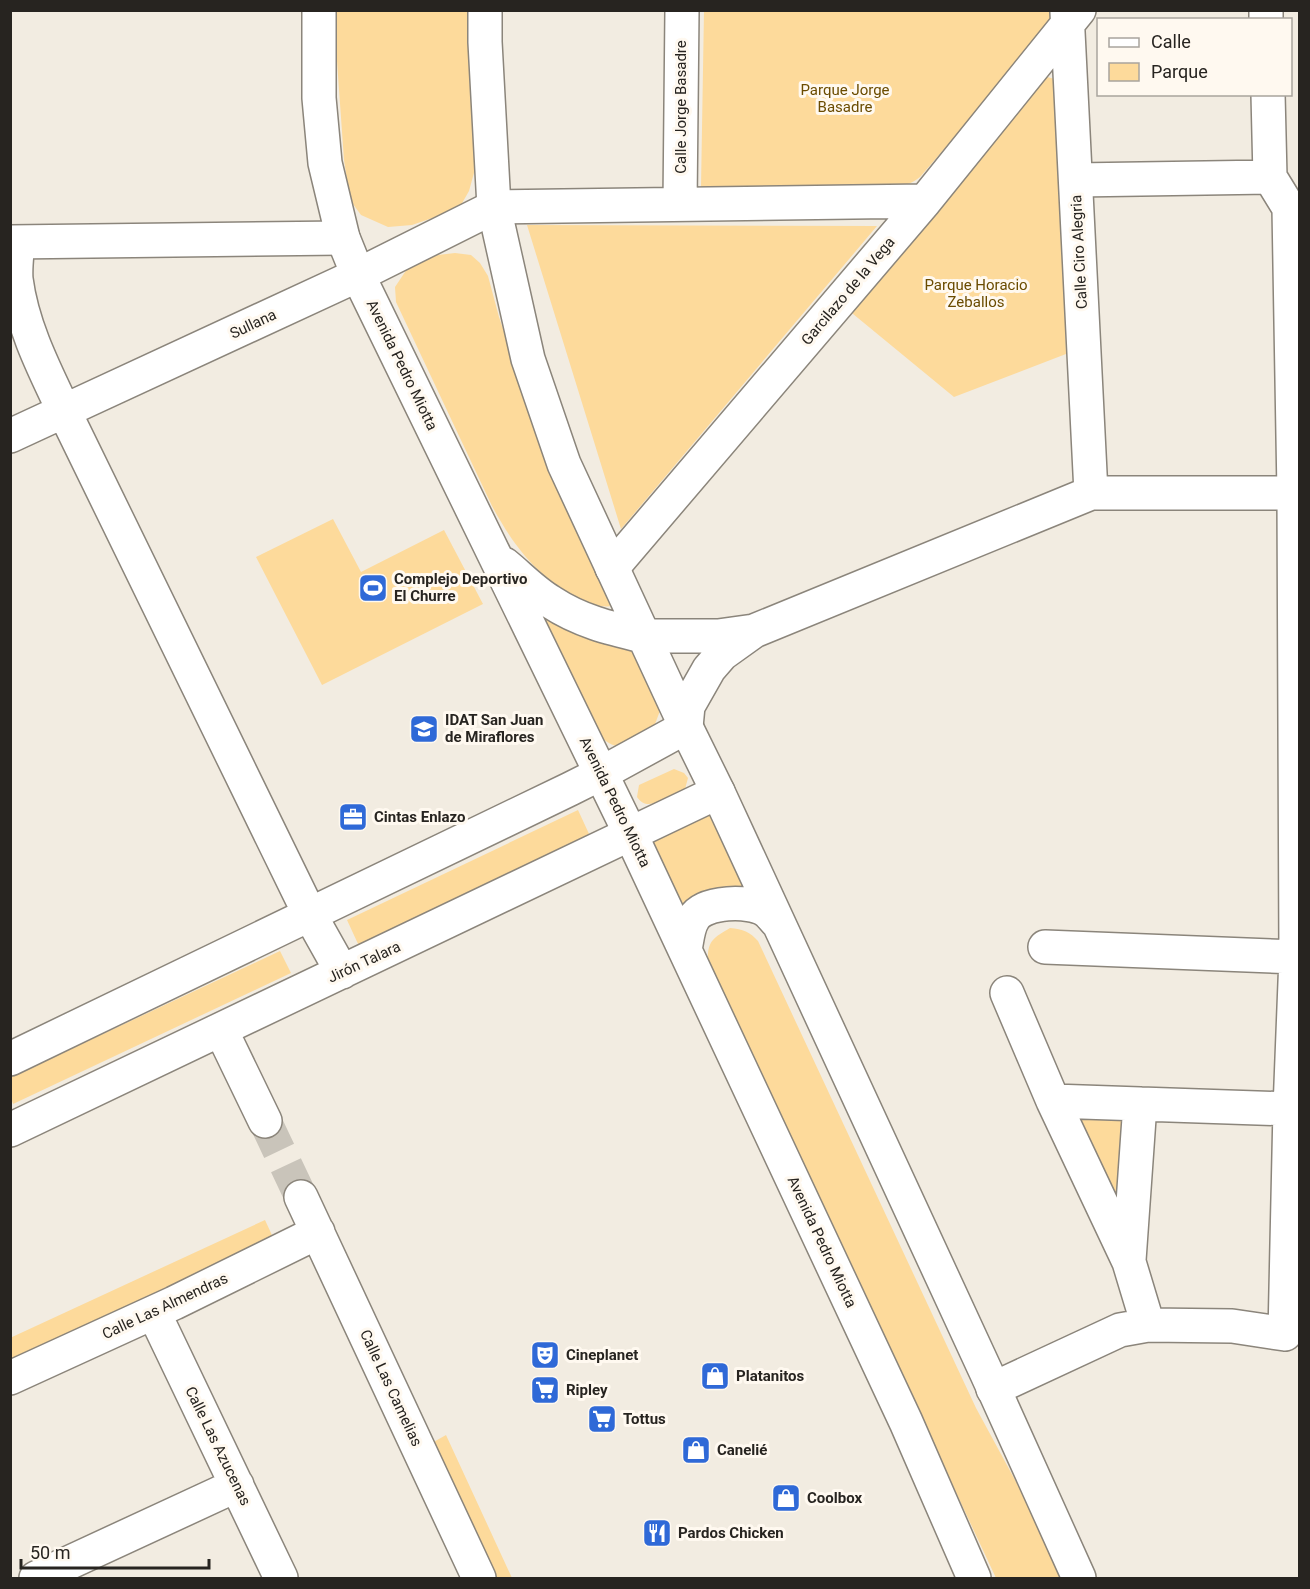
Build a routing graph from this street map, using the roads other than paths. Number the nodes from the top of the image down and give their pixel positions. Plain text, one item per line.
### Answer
1 (319, 10) edge
2 (485, 10) edge
3 (682, 10) edge
4 (1071, 15) edge
5 (1268, 96) edge
6 (1270, 177) junction
7 (1076, 180) junction
8 (925, 201) junction
9 (680, 204) junction
10 (494, 207) junction
11 (343, 238) junction
12 (14, 242) edge
13 (358, 275) junction
14 (64, 411) junction
15 (10, 436) edge
16 (1091, 493) junction
17 (1297, 494) edge
18 (496, 556) junction
19 (612, 568) junction
20 (754, 631) junction
21 (643, 636) junction
22 (686, 727) junction
23 (602, 773) junction
24 (718, 792) junction
25 (631, 835) junction
26 (310, 915) junction
27 (778, 923) junction
28 (1045, 947) dead end
29 (685, 950) junction
30 (1296, 957) junction
31 (342, 972) junction
32 (1007, 993) dead end
33 (221, 1030) junction
34 (10, 1059) edge
35 (1053, 1101) junction
36 (1140, 1104) junction
37 (1290, 1109) junction
38 (264, 1121) tunnel mouth
39 (10, 1130) edge
40 (301, 1197) tunnel mouth
41 (318, 1232) junction
42 (1129, 1262) junction
43 (154, 1313) junction
44 (1148, 1325) junction
45 (10, 1378) edge
46 (993, 1389) junction
47 (237, 1485) junction
48 (79, 1570) edge
49 (36, 1578) edge
50 (281, 1578) edge
51 (480, 1578) edge
52 (974, 1578) edge
53 (1079, 1578) edge

1 - 11 street, Avenida Pedro Miotta
2 - 10 street
3 - 9 street, Calle Jorge Basadre
4 - 7 street, Calle Ciro Alegria
4 - 8 street, Garcilazo de la Vega
5 - 6 street
6 - 7 street
6 - 17 street
7 - 16 street, Calle Ciro Alegria
8 - 9 street
8 - 19 street, Garcilazo de la Vega
9 - 10 street
10 - 13 street, Sullana
10 - 19 street
11 - 12 street
11 - 13 street, Avenida Pedro Miotta
12 - 14 street
13 - 14 street, Sullana
13 - 18 street, Avenida Pedro Miotta
14 - 15 street, Sullana
14 - 26 street
16 - 17 street
16 - 20 street
17 - 30 street
18 - 21 street
18 - 23 street, Avenida Pedro Miotta
19 - 21 street
20 - 21 street
20 - 22 street
21 - 22 street
22 - 23 street
22 - 24 street
23 - 25 street, Avenida Pedro Miotta
23 - 26 street
24 - 25 street, Jirón Talara
24 - 27 street
25 - 29 street, Avenida Pedro Miotta
25 - 31 street, Jirón Talara
26 - 31 street
26 - 34 street
27 - 29 street
27 - 46 street
28 - 30 street
29 - 52 street, Avenida Pedro Miotta
30 - 37 street
31 - 33 street, Jirón Talara
32 - 35 street
33 - 38 street
33 - 39 street, Jirón Talara
35 - 36 street
35 - 42 street
36 - 37 street
36 - 42 street
37 - 44 street
40 - 41 street, Calle Las Camelias
41 - 43 street, Calle Las Almendras
41 - 51 street, Calle Las Camelias
42 - 44 street
43 - 45 street, Calle Las Almendras
43 - 47 street, Calle Las Azucenas
44 - 46 street
46 - 53 street
47 - 48 street
47 - 50 street, Calle Las Azucenas
48 - 49 street

